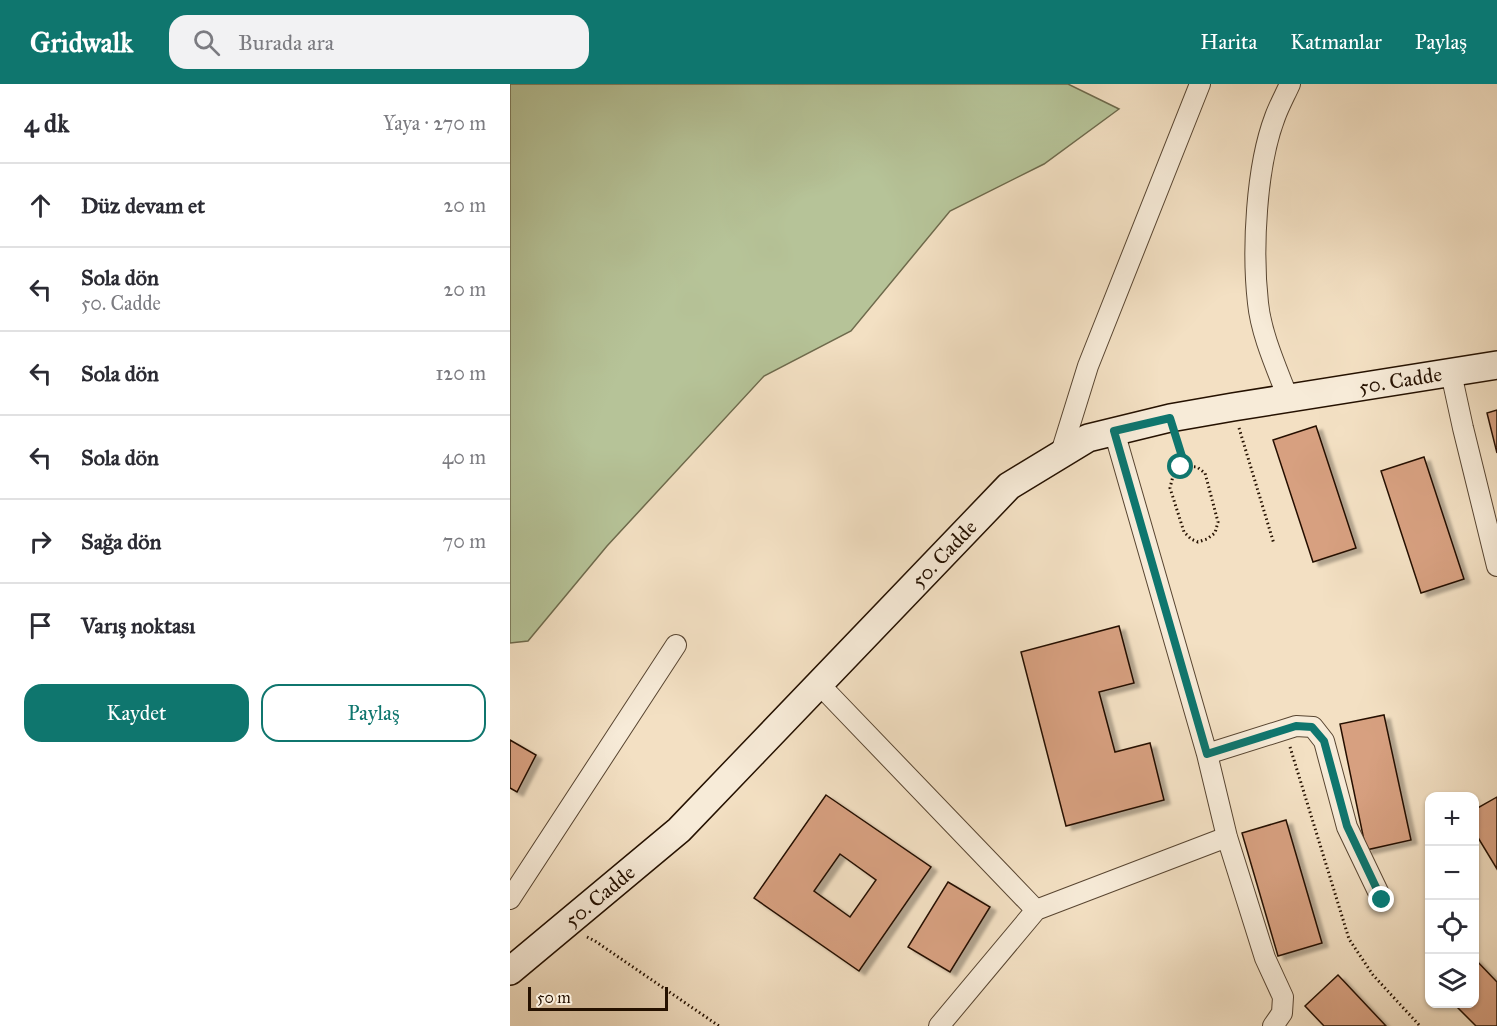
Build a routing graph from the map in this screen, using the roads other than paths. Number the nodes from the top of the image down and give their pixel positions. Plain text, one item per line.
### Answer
1 (1200, 84) edge
2 (1290, 84) edge
3 (1497, 365) edge
4 (1451, 373) junction
5 (1288, 398) junction
6 (1114, 431) junction
7 (1060, 456) junction
8 (1497, 566) edge
9 (676, 645) dead end
10 (819, 684) junction
11 (1207, 754) junction
12 (1227, 837) junction
13 (510, 900) edge
14 (1382, 900) dead end
15 (1036, 910) junction
16 (510, 971) edge
17 (939, 1026) edge
18 (1273, 1026) edge

1 - 7 street
2 - 5 street
3 - 4 street, 50. Cadde
4 - 5 street, 50. Cadde
4 - 8 street
5 - 6 street, 50. Cadde
6 - 7 street, 50. Cadde
6 - 11 street
7 - 10 street, 50. Cadde
9 - 13 street
10 - 15 street
10 - 16 street, 50. Cadde
11 - 12 street
11 - 14 street
12 - 15 street
12 - 18 street
15 - 17 street

